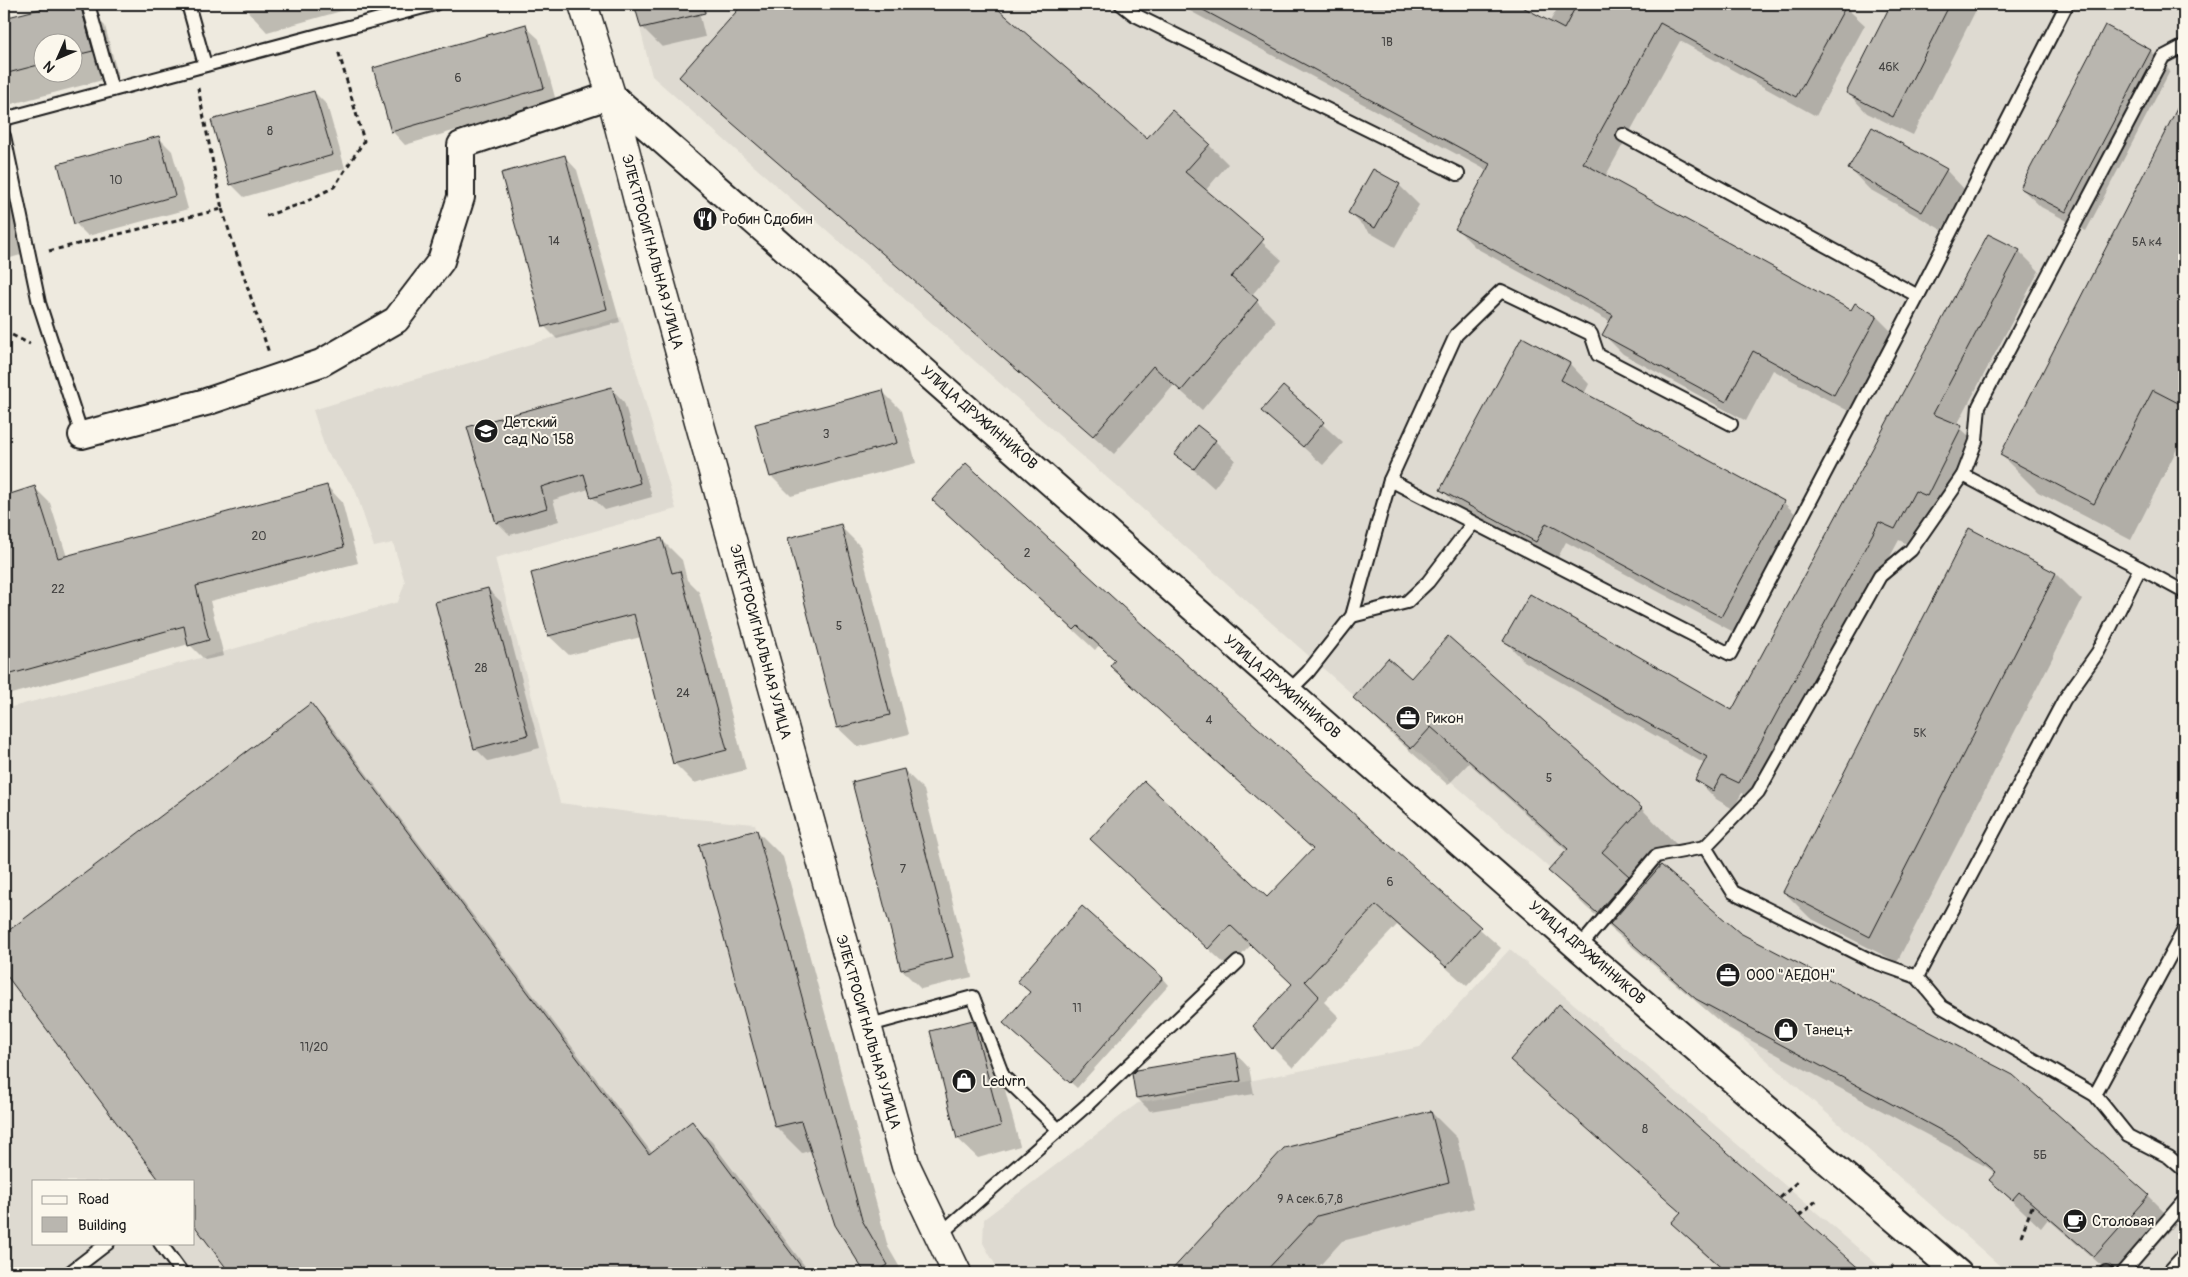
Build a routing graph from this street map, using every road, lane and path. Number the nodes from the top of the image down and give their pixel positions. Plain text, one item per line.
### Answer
1 (88, 4) edge
2 (188, 4) edge
3 (434, 4) edge
4 (583, 4) edge
5 (1121, 4) edge
6 (2066, 4) edge
7 (332, 30) junction
8 (2184, 46) edge
9 (200, 66) junction
10 (112, 90) junction
11 (611, 95) junction
12 (4, 119) edge
13 (1623, 135) dead end
14 (4, 136) edge
15 (1458, 174) dead end
16 (222, 209) junction
17 (266, 216) dead end
18 (29, 256) junction
19 (1918, 296) junction
20 (277, 378) junction
21 (1731, 424) dead end
22 (82, 435) joint
23 (1963, 475) junction
24 (1390, 480) junction
25 (1473, 522) junction
26 (2140, 568) junction
27 (2184, 592) edge
28 (1352, 616) junction
29 (1288, 692) junction
30 (1705, 847) junction
31 (2184, 930) edge
32 (1579, 948) junction
33 (1238, 962) dead end
34 (1917, 977) junction
35 (866, 1026) junction
36 (2095, 1095) junction
37 (1059, 1130) junction
38 (2184, 1170) edge
39 (1797, 1182) dead end
40 (1780, 1198) dead end
41 (1817, 1200) dead end
42 (2184, 1201) edge
43 (2033, 1204) dead end
44 (1800, 1216) dead end
45 (938, 1236) junction
46 (2022, 1236) dead end
47 (107, 1244) edge
48 (161, 1244) edge
49 (2184, 1255) edge
50 (1893, 1266) dead end
51 (69, 1273) edge
52 (182, 1273) edge
53 (957, 1273) edge
54 (1885, 1273) edge
55 (1958, 1273) edge
56 (2122, 1273) edge
57 (2168, 1273) edge

1 - 10 lane
2 - 9 lane
3 - 7 lane
4 - 11 street, ЭЛЕКТРОСИГНАЛЬНАЯ УЛИЦА
5 - 15 lane
6 - 19 lane
7 - 9 lane
7 - 17 path
8 - 23 lane
9 - 10 lane
9 - 16 path
10 - 12 lane
11 - 20 street
11 - 29 street, УЛИЦА ДРУЖИННИКОВ
11 - 35 street, ЭЛЕКТРОСИГНАЛЬНАЯ УЛИЦА
13 - 19 lane
14 - 18 lane
16 - 18 path
16 - 20 path
18 - 22 lane
19 - 25 lane
20 - 22 street
21 - 24 lane
23 - 26 lane
23 - 30 lane
24 - 25 lane
24 - 28 lane
25 - 28 lane
26 - 27 lane
26 - 34 lane
28 - 29 lane
29 - 32 street, УЛИЦА ДРУЖИННИКОВ
30 - 32 lane
30 - 34 lane
31 - 36 lane
32 - 55 street, УЛИЦА ДРУЖИННИКОВ
33 - 37 lane
34 - 36 lane
35 - 37 lane
35 - 45 street, ЭЛЕКТРОСИГНАЛЬНАЯ УЛИЦА
36 - 38 lane
37 - 45 lane
39 - 40 path
41 - 44 path
42 - 56 lane
43 - 46 path
45 - 53 street, ЭЛЕКТРОСИГНАЛЬНАЯ УЛИЦА
47 - 51 lane
48 - 52 lane
49 - 57 lane
50 - 54 path

